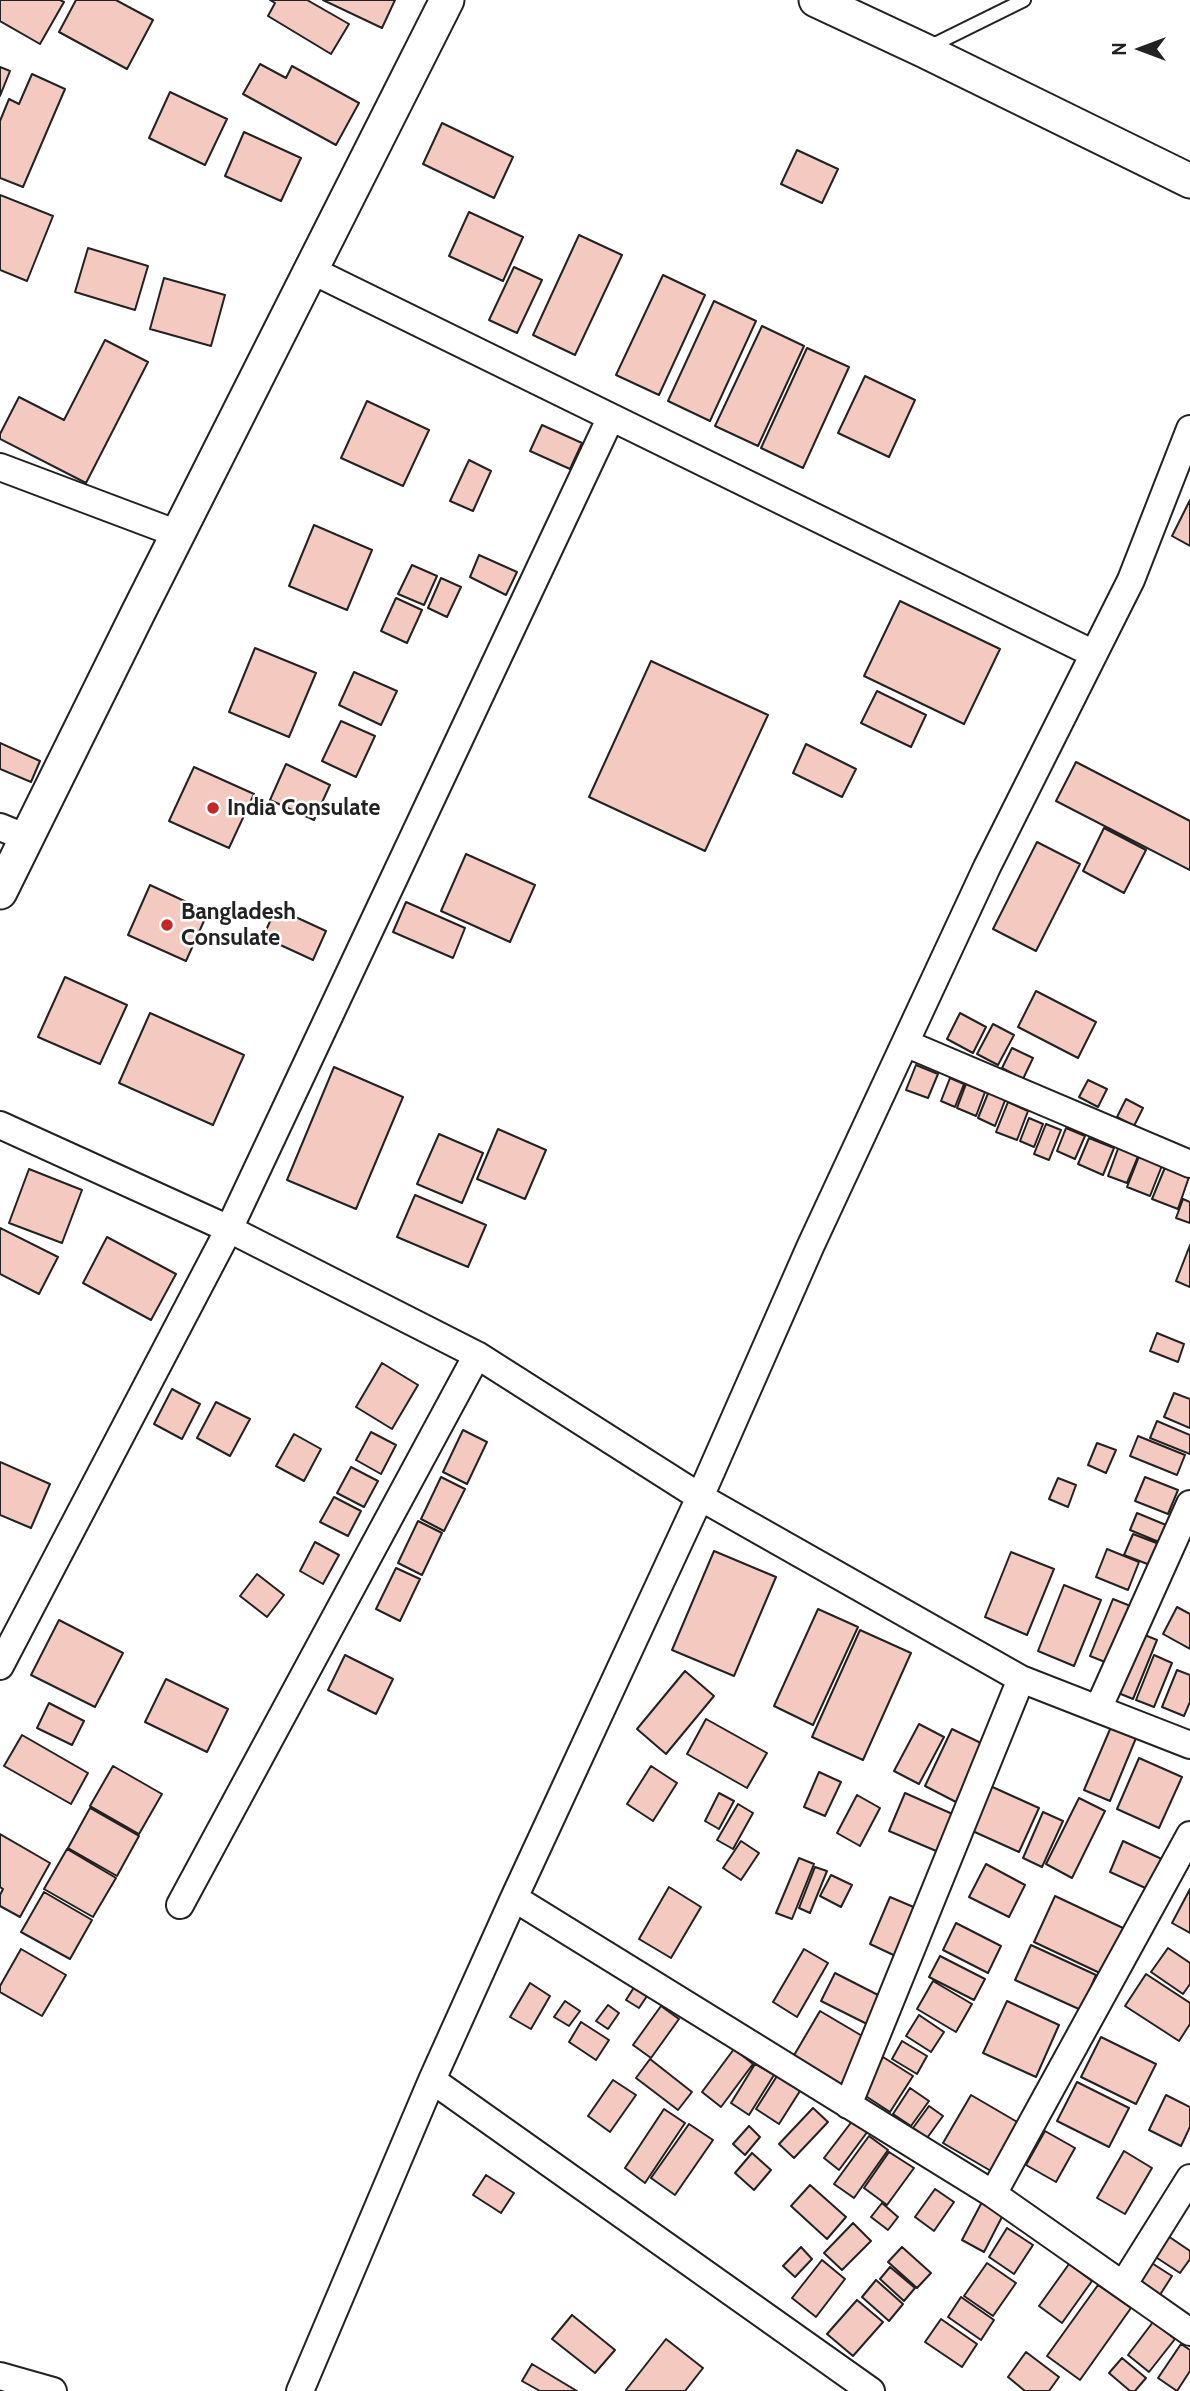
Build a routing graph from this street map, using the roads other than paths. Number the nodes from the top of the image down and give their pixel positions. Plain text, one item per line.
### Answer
1 (447, 0) edge
2 (816, 0) edge
3 (1024, 0) edge
4 (923, 50) junction
5 (1190, 181) edge
6 (311, 270) junction
7 (611, 417) junction
8 (1190, 429) edge
9 (0, 467) edge
10 (178, 534) junction
11 (1094, 654) junction
12 (14, 832) edge
13 (0, 892) edge
14 (905, 1043) junction
15 (0, 1125) edge
16 (1190, 1164) edge
17 (229, 1229) junction
18 (477, 1355) junction
19 (700, 1497) junction
20 (1190, 1504) edge
21 (0, 1666) edge
22 (1021, 1679) junction
23 (1098, 1709) junction
24 (1188, 1740) edge
25 (1190, 1835) edge
26 (514, 1898) junction
27 (180, 1905) dead end
28 (432, 2080) junction
29 (848, 2105) junction
30 (1190, 2178) edge
31 (993, 2194) junction
32 (1123, 2285) junction
33 (1188, 2326) edge
34 (0, 2376) edge
35 (53, 2391) edge
36 (300, 2391) edge
37 (871, 2391) edge

1 - 6 street
2 - 4 street
3 - 4 lane
4 - 5 street
6 - 7 street
6 - 10 street
7 - 11 street
7 - 17 street
8 - 11 street
9 - 10 street
10 - 12 street
11 - 14 street
12 - 13 street
14 - 16 street
14 - 19 street
15 - 17 street
17 - 18 street
17 - 21 street
18 - 19 street
18 - 27 street
19 - 22 street
19 - 26 street
20 - 23 street
22 - 23 street
22 - 29 street
23 - 24 street
25 - 31 street
26 - 28 street
26 - 29 street
28 - 36 street
28 - 37 street
29 - 31 street
30 - 32 street
31 - 32 street
32 - 33 street
34 - 35 street

